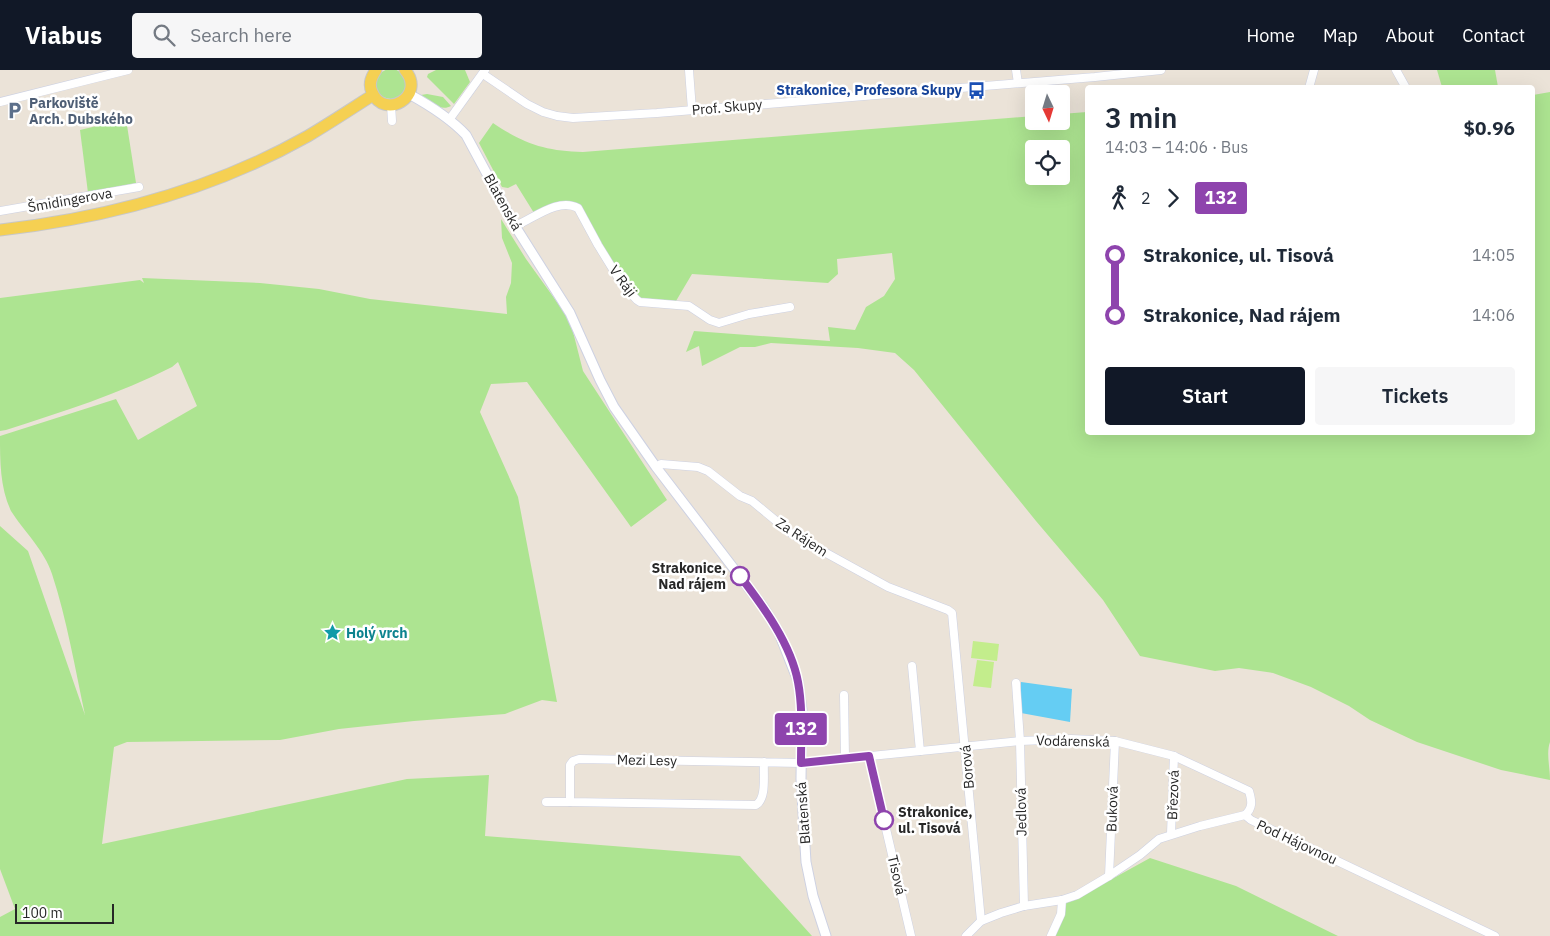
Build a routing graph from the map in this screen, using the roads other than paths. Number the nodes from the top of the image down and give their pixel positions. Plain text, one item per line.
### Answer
1 (128, 70) edge
2 (375, 70) edge
3 (689, 70) edge
4 (1016, 70) edge
5 (1162, 70) edge
6 (1314, 70) edge
7 (1396, 70) edge
8 (407, 71) edge
9 (484, 72) edge
10 (1018, 83) junction
11 (1310, 85) edge
12 (1404, 85) edge
13 (409, 94) junction
14 (373, 95) junction
15 (0, 102) edge
16 (392, 105) junction
17 (692, 110) junction
18 (449, 120) junction
19 (392, 121) dead end
20 (139, 187) dead end
21 (0, 211) edge
22 (515, 226) junction
23 (0, 230) edge
24 (790, 307) dead end
25 (656, 467) junction
26 (952, 613) joint
27 (912, 666) dead end
28 (1016, 683) dead end
29 (844, 695) dead end
30 (1020, 741) junction
31 (1115, 741) junction
32 (965, 746) junction
33 (920, 751) junction
34 (869, 756) junction
35 (1174, 756) junction
36 (845, 758) junction
37 (764, 762) junction
38 (801, 763) junction
39 (546, 802) dead end
40 (570, 802) junction
41 (1245, 815) junction
42 (1172, 834) junction
43 (1109, 876) junction
44 (1062, 900) junction
45 (1024, 906) junction
46 (981, 921) junction
47 (826, 936) edge
48 (911, 936) edge
49 (966, 936) edge
50 (1051, 936) edge
51 (1495, 936) edge

1 - 15 street
2 - 14 main road
3 - 17 street
4 - 10 street
5 - 10 street, Prof. Skupy
6 - 11 street
7 - 12 street
8 - 13 main road
9 - 17 street, Prof. Skupy
9 - 18 street
10 - 17 street, Prof. Skupy
13 - 16 main road
13 - 18 street, Blatenská
14 - 16 main road
14 - 23 main road
16 - 19 street
18 - 22 street, Blatenská
20 - 21 street, Šmidingerova
22 - 24 street, V Ráji
22 - 25 street, Blatenská
25 - 26 street, Za Rájem
25 - 38 street, Blatenská
26 - 32 street, Borová
27 - 33 street
28 - 30 street, Jedlová
29 - 36 street
30 - 31 street, Vodárenská
30 - 32 street, Vodárenská
30 - 45 street, Jedlová
31 - 35 street, Vodárenská
31 - 43 street, Buková
32 - 33 street, Vodárenská
32 - 46 street, Borová
33 - 34 street, Vodárenská
34 - 36 street, Vodárenská
34 - 48 street, Tisová
35 - 41 street, Vodárenská
35 - 42 street, Březová
36 - 38 street, Vodárenská
37 - 38 street, Mezi Lesy
37 - 40 street
37 - 40 street, Mezi Lesy
38 - 47 street, Blatenská
39 - 40 street
41 - 42 street, Pod Hájovnou
41 - 51 street, Pod Hájovnou
42 - 43 street, Pod Hájovnou
43 - 44 street, Pod Hájovnou
44 - 45 street, Pod Hájovnou
44 - 50 street
45 - 46 street, Pod Hájovnou
46 - 49 street, Pod Hájovnou

